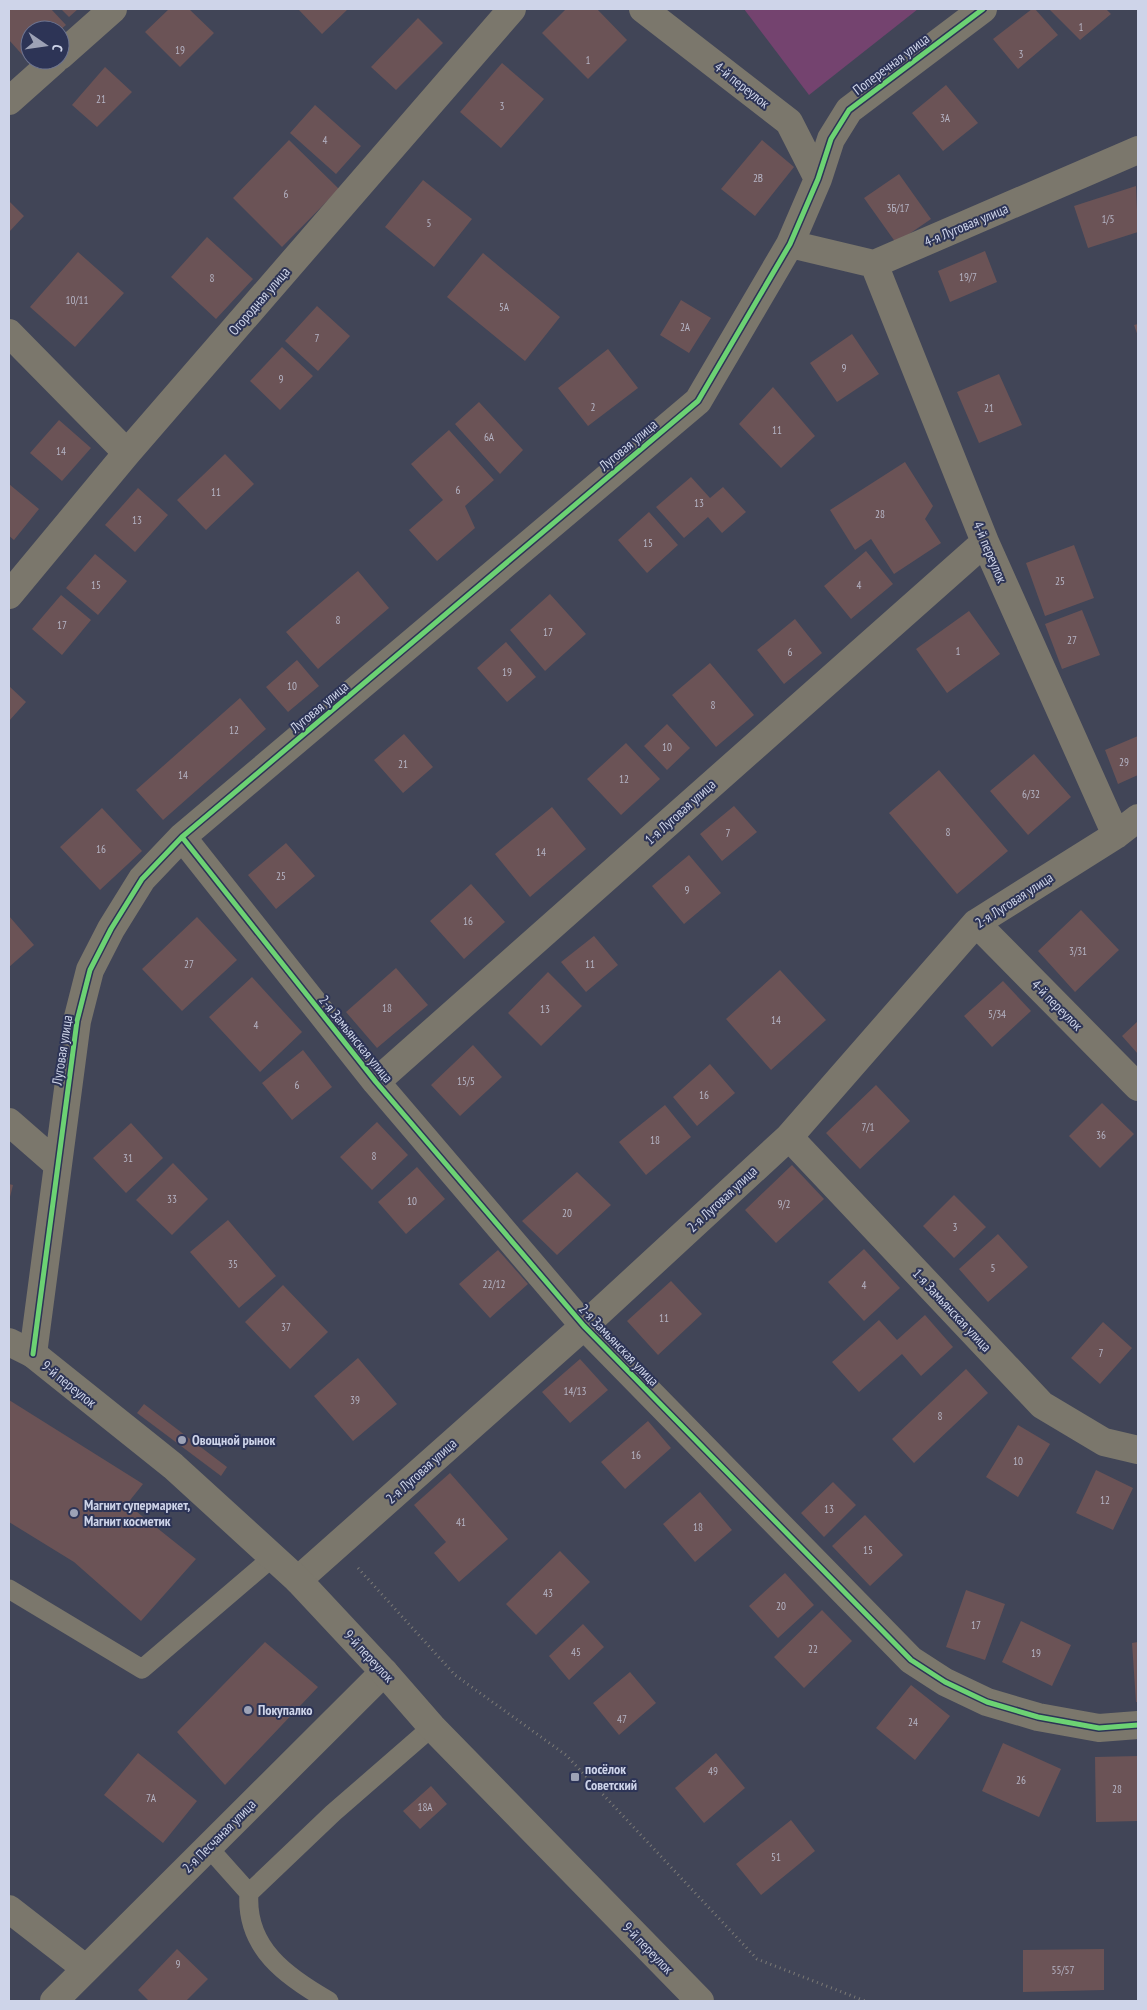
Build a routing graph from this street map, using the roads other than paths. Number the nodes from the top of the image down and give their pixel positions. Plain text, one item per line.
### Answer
1 (113, 9) edge
2 (512, 9) edge
3 (643, 9) edge
4 (983, 9) edge
5 (70, 47) edge
6 (44, 70) edge
7 (9, 100) edge
8 (1138, 150) edge
9 (818, 179) junction
10 (790, 244) junction
11 (874, 264) junction
12 (9, 333) edge
13 (127, 453) junction
14 (985, 542) junction
15 (9, 595) edge
16 (1138, 818) edge
17 (1116, 835) junction
18 (182, 837) junction
19 (976, 923) junction
20 (376, 1082) junction
21 (1138, 1087) edge
22 (9, 1122) edge
23 (789, 1138) junction
24 (57, 1164) junction
25 (584, 1326) junction
26 (9, 1342) edge
27 (33, 1354) junction
28 (1138, 1450) edge
29 (273, 1558) junction
30 (298, 1580) junction
31 (9, 1589) edge
32 (384, 1672) junction
33 (1138, 1725) edge
34 (432, 1727) junction
35 (208, 1847) junction
36 (249, 1893) junction
37 (9, 1909) edge
38 (85, 1968) junction
39 (54, 2001) edge
40 (330, 2001) edge
41 (700, 2001) edge

1 - 5 street
2 - 13 street, Огородная улица
3 - 9 street, 4-й переулок
4 - 9 street, Поперечная улица
6 - 7 street
8 - 11 street, 4-я Луговая улица
9 - 10 street, Луговая улица
10 - 11 street
10 - 18 street, Луговая улица
11 - 14 street, 4-й переулок
12 - 13 street
13 - 15 street, Огородная улица
14 - 17 street, 4-й переулок
14 - 20 street, 1-я Луговая улица
16 - 17 street, 2-я Луговая улица
17 - 19 street, 2-я Луговая улица
18 - 20 street, 2-я Замьянская улица
18 - 24 street, Луговая улица
19 - 21 street, 4-й переулок
19 - 23 street, 2-я Луговая улица
20 - 25 street, 2-я Замьянская улица
22 - 24 street
23 - 25 street, 2-я Луговая улица
23 - 28 street, 1-я Замьянская улица
24 - 27 street, Луговая улица
25 - 30 street, 2-я Луговая улица
25 - 33 street, 2-я Замьянская улица
26 - 27 street, 9-й переулок
27 - 29 street, 9-й переулок
29 - 30 street, 9-й переулок
29 - 31 lane
30 - 32 street, 9-й переулок
32 - 34 street, 9-й переулок
32 - 35 street, 2-я Песчаная улица
34 - 36 lane
34 - 41 street, 9-й переулок
35 - 36 lane
35 - 38 street, 2-я Песчаная улица
36 - 40 lane
37 - 38 street
38 - 39 street, 2-я Песчаная улица

